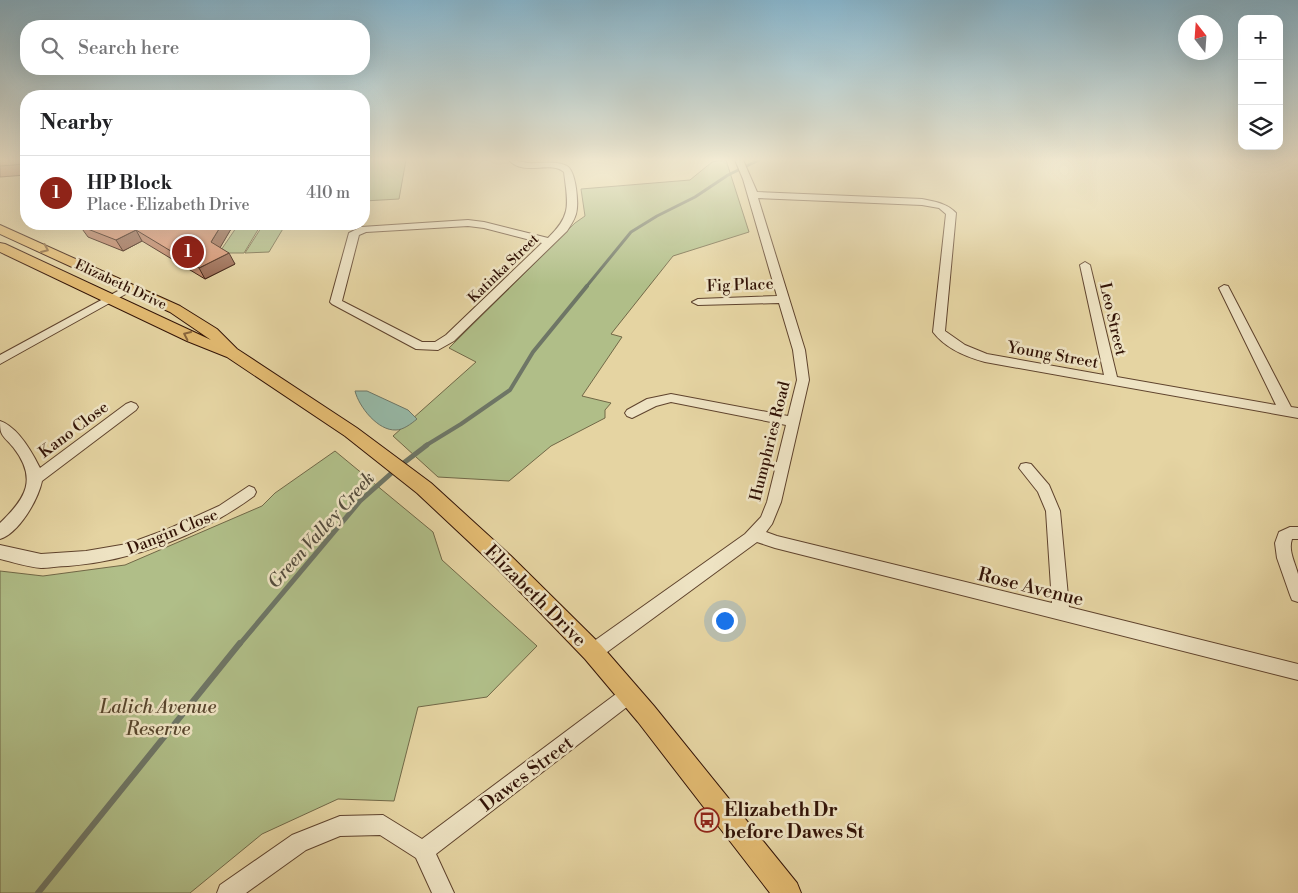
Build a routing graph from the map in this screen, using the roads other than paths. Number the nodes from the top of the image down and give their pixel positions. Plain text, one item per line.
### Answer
1 (572, 202) edge
2 (754, 202) edge
3 (914, 202) edge
4 (370, 229) edge
5 (0, 230) edge
6 (362, 230) edge
7 (550, 242) junction
8 (0, 247) edge
9 (1085, 265) dead end
10 (129, 288) junction
11 (1224, 288) dead end
12 (110, 298) junction
13 (783, 299) junction
14 (698, 302) dead end
15 (232, 353) junction
16 (0, 360) edge
17 (1111, 380) junction
18 (132, 407) dead end
19 (1292, 412) edge
20 (632, 413) dead end
21 (793, 422) junction
22 (0, 426) edge
23 (1026, 468) dead end
24 (35, 479) junction
25 (249, 492) dead end
26 (0, 533) edge
27 (1298, 533) edge
28 (756, 534) junction
29 (0, 552) edge
30 (1298, 595) edge
31 (1061, 614) junction
32 (593, 652) junction
33 (1298, 672) edge
34 (630, 694) junction
35 (423, 851) junction
36 (228, 893) edge
37 (443, 893) edge
38 (787, 893) edge

1 - 7 street, Katinka Street
2 - 13 street, Humphries Road
3 - 17 street, Young Street
4 - 7 street, Katinka Street
5 -> 10 main road, Elizabeth Drive
6 - 7 street, Katinka Street
8 - 12 main road, Elizabeth Drive
9 - 17 street, Leo Street
10 - 12 street
10 - 15 main road, Elizabeth Drive
11 - 19 street
15 -> 12 main road, Elizabeth Drive
12 - 16 street
13 - 14 street, Fig Place
13 - 21 street, Humphries Road
15 - 32 main road, Elizabeth Drive
17 - 19 street, Young Street
18 - 24 street, Kano Close
20 - 21 street
21 - 28 street, Humphries Road
22 - 24 street
23 - 31 street
24 - 26 street
25 - 29 street, Dangin Close
27 - 30 street
28 - 31 street, Rose Avenue
28 - 32 street, Humphries Road
31 - 33 street, Rose Avenue
32 - 34 main road, Elizabeth Drive
34 - 35 street, Dawes Street
34 - 38 main road, Elizabeth Drive
35 - 36 street
35 - 37 street

